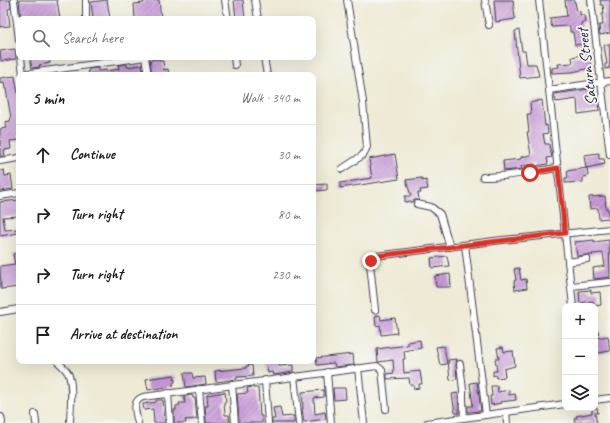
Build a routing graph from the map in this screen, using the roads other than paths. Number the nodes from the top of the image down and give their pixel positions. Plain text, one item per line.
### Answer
1 (14, 0) edge
2 (86, 0) edge
3 (225, 0) edge
4 (255, 0) edge
5 (347, 0) edge
6 (485, 0) edge
7 (539, 0) edge
8 (592, 0) edge
9 (16, 16) edge
10 (86, 16) edge
11 (228, 16) edge
12 (258, 16) edge
13 (489, 25) dead end
14 (21, 60) edge
15 (124, 60) edge
16 (146, 60) edge
17 (235, 60) edge
18 (264, 60) edge
19 (236, 65) dead end
20 (23, 72) edge
21 (37, 72) edge
22 (148, 72) edge
23 (266, 72) edge
24 (610, 81) edge
25 (601, 82) junction
26 (549, 90) junction
27 (610, 155) edge
28 (16, 158) edge
29 (0, 161) edge
30 (558, 168) junction
31 (342, 169) dead end
32 (483, 177) dead end
33 (16, 193) edge
34 (0, 196) edge
35 (417, 204) dead end
36 (610, 229) edge
37 (565, 233) junction
38 (465, 245) junction
39 (450, 247) junction
40 (587, 259) dead end
41 (568, 262) junction
42 (610, 282) edge
43 (571, 286) junction
44 (573, 303) edge
45 (16, 309) edge
46 (375, 310) dead end
47 (0, 312) edge
48 (60, 364) edge
49 (460, 364) dead end
50 (358, 368) junction
51 (327, 372) junction
52 (294, 376) junction
53 (265, 380) junction
54 (232, 384) junction
55 (199, 389) junction
56 (168, 393) junction
57 (610, 398) edge
58 (598, 400) edge
59 (562, 404) edge
60 (386, 409) dead end
61 (506, 412) junction
62 (35, 414) dead end
63 (486, 415) junction
64 (464, 418) junction
65 (36, 423) edge
66 (70, 423) edge
67 (138, 423) edge
68 (170, 423) edge
69 (202, 423) edge
70 (235, 423) edge
71 (268, 423) edge
72 (299, 423) edge
73 (331, 423) edge
74 (364, 423) edge
75 (427, 423) edge
76 (506, 423) edge

1 - 9 street
2 - 10 street
3 - 11 street
4 - 12 street
5 - 31 street
6 - 13 street
7 - 26 street
8 - 25 street, Saturn Street
14 - 20 street
15 - 21 street
16 - 22 street
17 - 19 street
18 - 23 street
24 - 25 street
25 - 26 street
25 - 27 street, Saturn Street
26 - 30 street
28 - 29 street
30 - 32 street
30 - 37 street
33 - 34 street
35 - 39 street
36 - 37 street
37 - 38 street
37 - 41 street
38 - 39 street
38 - 63 street
39 - 46 street
40 - 41 street
41 - 43 street
42 - 43 street
43 - 44 street
45 - 47 street
48 - 66 street
49 - 64 street
50 - 51 street
50 - 60 street
50 - 74 street
51 - 52 street
51 - 73 street
52 - 53 street
52 - 72 street
53 - 54 street
53 - 71 street
54 - 55 street
54 - 70 street
55 - 56 street
55 - 69 street
56 - 67 street
56 - 68 street
57 - 58 street
59 - 61 street
61 - 63 street
61 - 76 street
62 - 65 street
63 - 64 street
64 - 75 street

